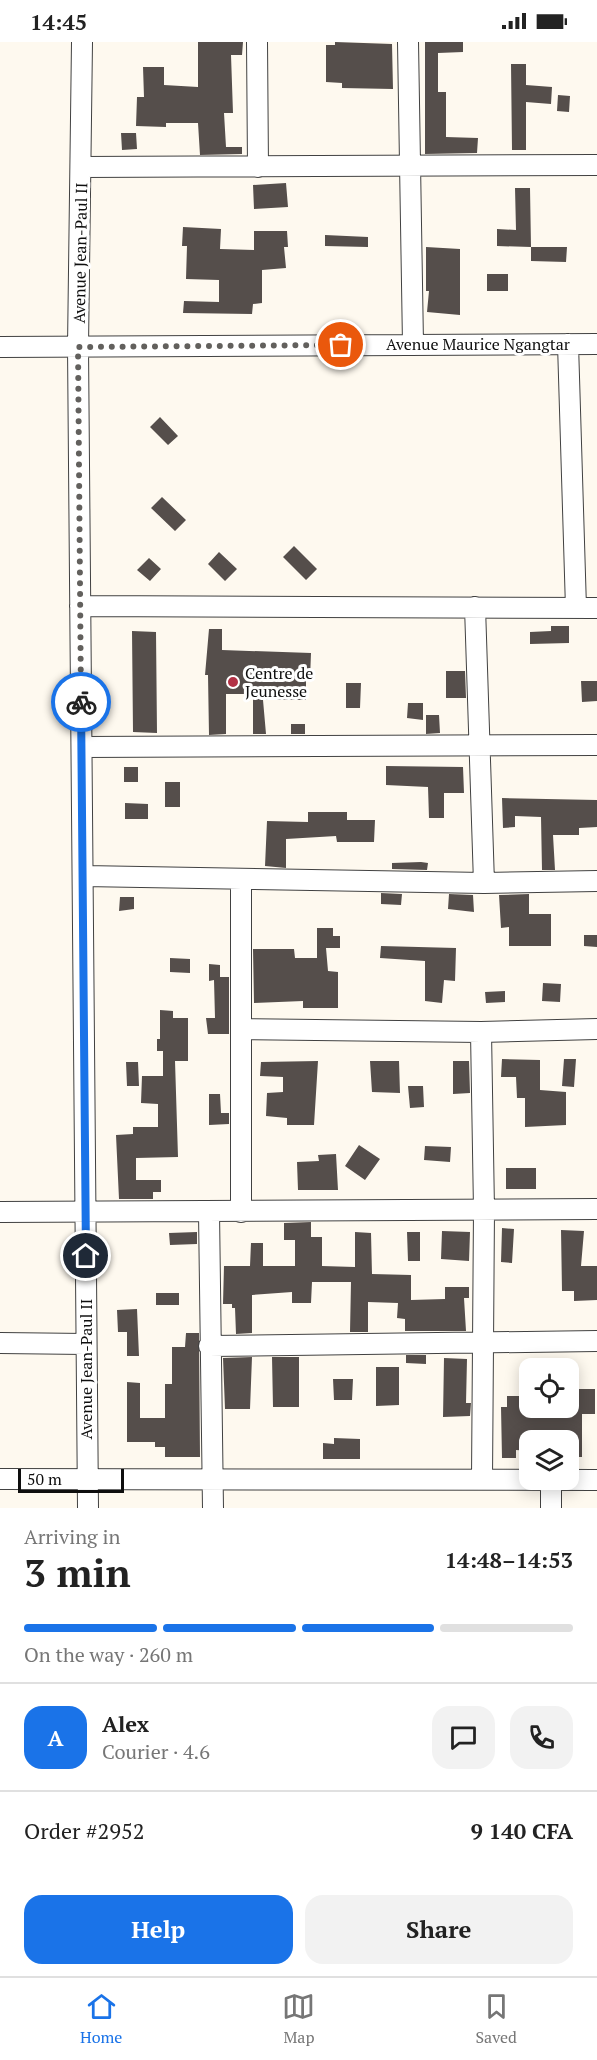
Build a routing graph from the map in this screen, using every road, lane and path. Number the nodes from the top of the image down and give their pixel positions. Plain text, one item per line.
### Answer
1 (82, 42) edge
2 (257, 42) edge
3 (408, 42) edge
4 (597, 165) edge
5 (409, 166) junction
6 (81, 167) junction
7 (258, 167) junction
8 (413, 344) junction
9 (568, 344) junction
10 (597, 344) edge
11 (0, 347) edge
12 (78, 347) junction
13 (80, 606) junction
14 (475, 607) junction
15 (576, 608) junction
16 (597, 608) edge
17 (597, 745) edge
18 (481, 746) junction
19 (82, 747) junction
20 (84, 876) junction
21 (241, 880) junction
22 (597, 881) edge
23 (484, 883) junction
24 (241, 1029) junction
25 (597, 1029) edge
26 (481, 1032) junction
27 (597, 1209) edge
28 (484, 1210) junction
29 (0, 1212) edge
30 (86, 1212) junction
31 (208, 1212) junction
32 (241, 1212) junction
33 (597, 1341) edge
34 (482, 1342) junction
35 (0, 1344) edge
36 (86, 1344) junction
37 (209, 1346) junction
38 (0, 1479) edge
39 (87, 1479) junction
40 (482, 1479) junction
41 (213, 1480) junction
42 (519, 1480) edge
43 (579, 1480) edge
44 (597, 1480) edge
45 (551, 1490) edge
46 (88, 1508) edge
47 (213, 1508) edge
48 (551, 1508) edge

1 - 6 street, Avenue Jean-Paul II
2 - 7 street
3 - 5 street
4 - 5 street
5 - 7 street
5 - 8 street
6 - 7 street
6 - 12 street, Avenue Jean-Paul II
8 - 9 street, Avenue Maurice Ngangtar
8 - 12 street, Avenue Maurice Ngangtar
9 - 10 street, Avenue Maurice Ngangtar
9 - 15 street
11 - 12 street, Avenue Maurice Ngangtar
12 - 13 street, Avenue Jean-Paul II
13 - 14 street
13 - 19 street, Avenue Jean-Paul II
14 - 15 street
14 - 18 street
15 - 16 street
17 - 18 street
18 - 19 street
18 - 23 street
19 - 20 street, Avenue Jean-Paul II
20 - 21 street
20 - 30 street, Avenue Jean-Paul II
21 - 23 street
21 - 24 street
22 - 23 street
24 - 26 street
24 - 32 street
25 - 26 street
26 - 28 street
27 - 28 street
28 - 32 street
28 - 34 street
29 - 30 street
30 - 31 street
30 - 36 street, Avenue Jean-Paul II
31 - 32 street
31 - 37 street
33 - 34 street
34 - 37 street
34 - 40 street
35 - 36 street
36 - 39 street, Avenue Jean-Paul II
37 - 41 street
38 - 39 street
39 - 41 street
39 - 46 street, Avenue Jean-Paul II
40 - 41 street
40 - 42 street
41 - 47 street
43 - 44 street
45 - 48 street

